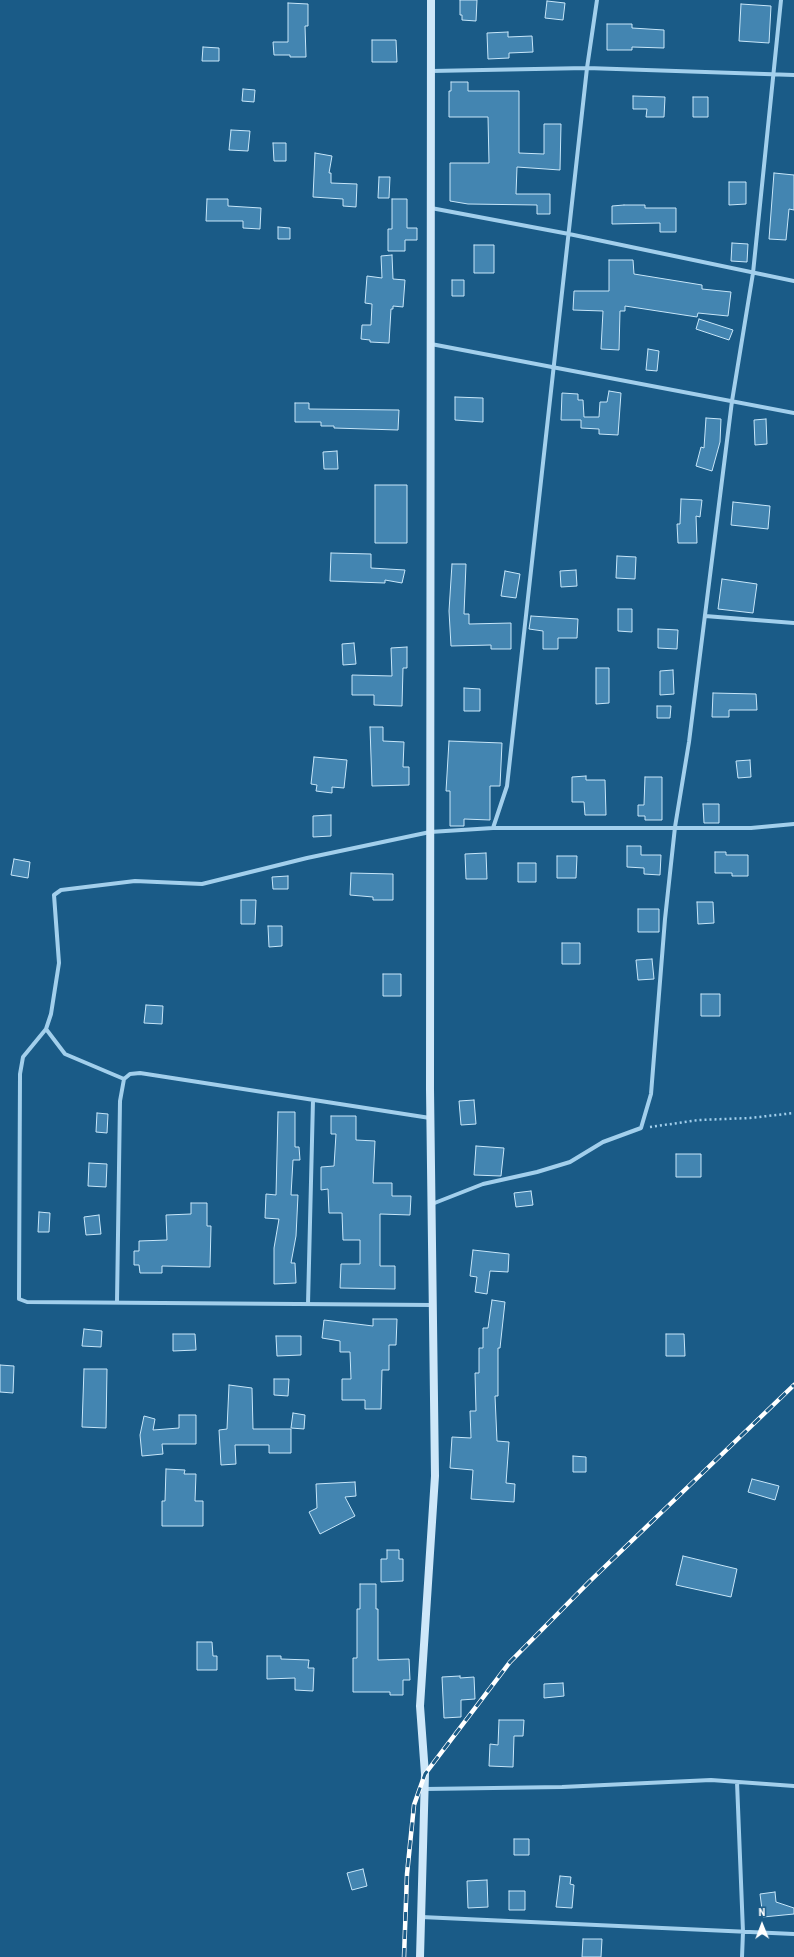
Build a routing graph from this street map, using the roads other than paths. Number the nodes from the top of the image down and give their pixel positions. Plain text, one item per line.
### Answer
1 (431, 0) edge
2 (596, 0) edge
3 (781, 0) edge
4 (587, 68) junction
5 (431, 71) junction
6 (772, 75) junction
7 (794, 75) edge
8 (430, 208) junction
9 (569, 234) junction
10 (753, 273) junction
11 (794, 281) edge
12 (430, 344) junction
13 (554, 368) junction
14 (732, 401) junction
15 (794, 413) edge
16 (705, 616) junction
17 (794, 623) edge
18 (794, 824) edge
19 (675, 827) junction
20 (493, 828) junction
21 (430, 832) junction
22 (46, 1028) junction
23 (124, 1079) junction
24 (313, 1100) junction
25 (430, 1118) junction
26 (431, 1205) junction
27 (117, 1302) junction
28 (308, 1304) junction
29 (432, 1305) junction
30 (737, 1782) junction
31 (794, 1786) edge
32 (425, 1789) junction
33 (421, 1917) junction
34 (743, 1932) junction
35 (794, 1934) edge
36 (420, 1957) edge
37 (742, 1957) edge

1 - 5 main road
2 - 4 street
3 - 6 street
4 - 5 street
4 - 6 street
4 - 9 street
5 - 8 main road
6 - 7 street
6 - 10 street
8 - 9 street
8 - 12 main road
9 - 10 street
9 - 13 street
10 - 11 street
10 - 14 street
12 - 13 street
12 - 21 main road
13 - 14 street
13 - 20 street
14 - 15 street
14 - 16 street
16 - 17 street
16 - 19 street
18 - 19 street
19 - 20 street
19 - 26 street
20 - 21 street
21 - 22 street
21 - 25 main road
22 - 23 street
22 - 27 street
23 - 24 street
23 - 27 street
24 - 25 street
24 - 28 street
25 - 26 main road
26 - 29 main road
27 - 28 street
28 - 29 street
29 - 32 main road
30 - 31 street
30 - 32 street
30 - 34 street
32 - 33 main road
33 - 34 street
33 - 36 main road
34 - 35 street
34 - 37 street

